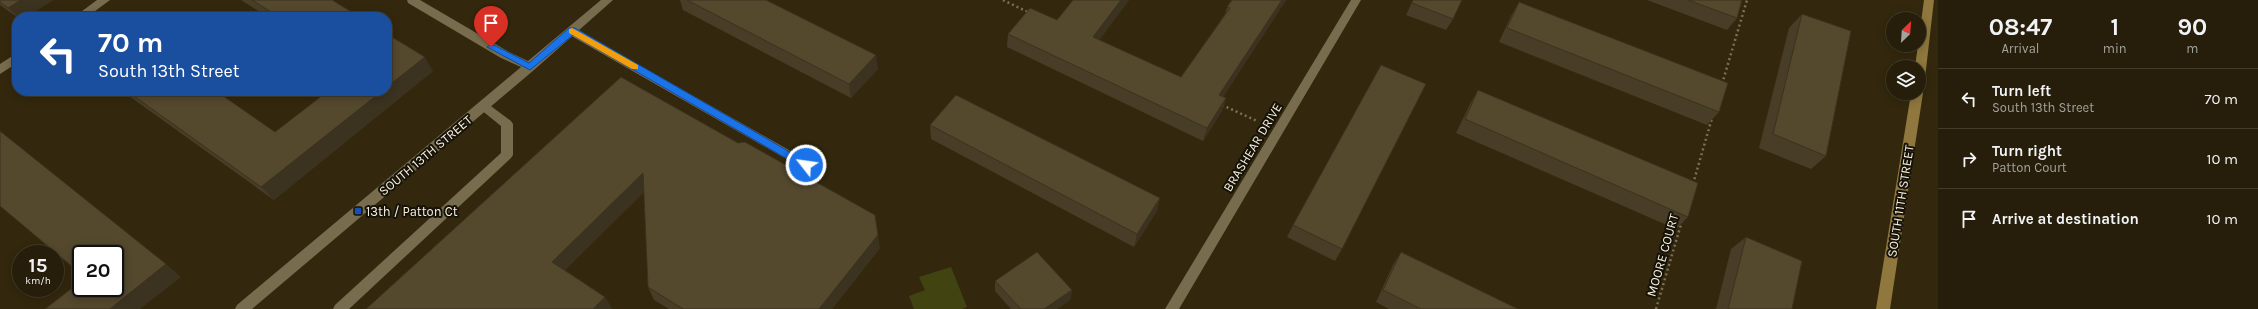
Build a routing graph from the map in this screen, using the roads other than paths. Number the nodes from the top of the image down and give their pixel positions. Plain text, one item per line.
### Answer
1 (105, 0) edge
2 (412, 0) edge
3 (608, 0) edge
4 (1356, 0) edge
5 (1930, 0) edge
6 (87, 12) edge
7 (572, 31) junction
8 (1922, 60) edge
9 (12, 61) edge
10 (530, 67) junction
11 (0, 70) edge
12 (1916, 100) edge
13 (484, 106) junction
14 (806, 165) dead end
15 (242, 309) edge
16 (340, 309) edge
17 (1172, 309) edge
18 (1883, 309) edge

1 - 6 street
2 - 10 street
3 - 7 street, SOUTH 13TH STREET
4 - 17 street, BRASHEAR DRIVE
5 - 8 street
7 - 10 street, SOUTH 13TH STREET
7 - 14 street
9 - 11 street
10 - 13 street, SOUTH 13TH STREET
12 - 18 street, SOUTH 11TH STREET
13 - 15 street, SOUTH 13TH STREET
13 - 16 street

